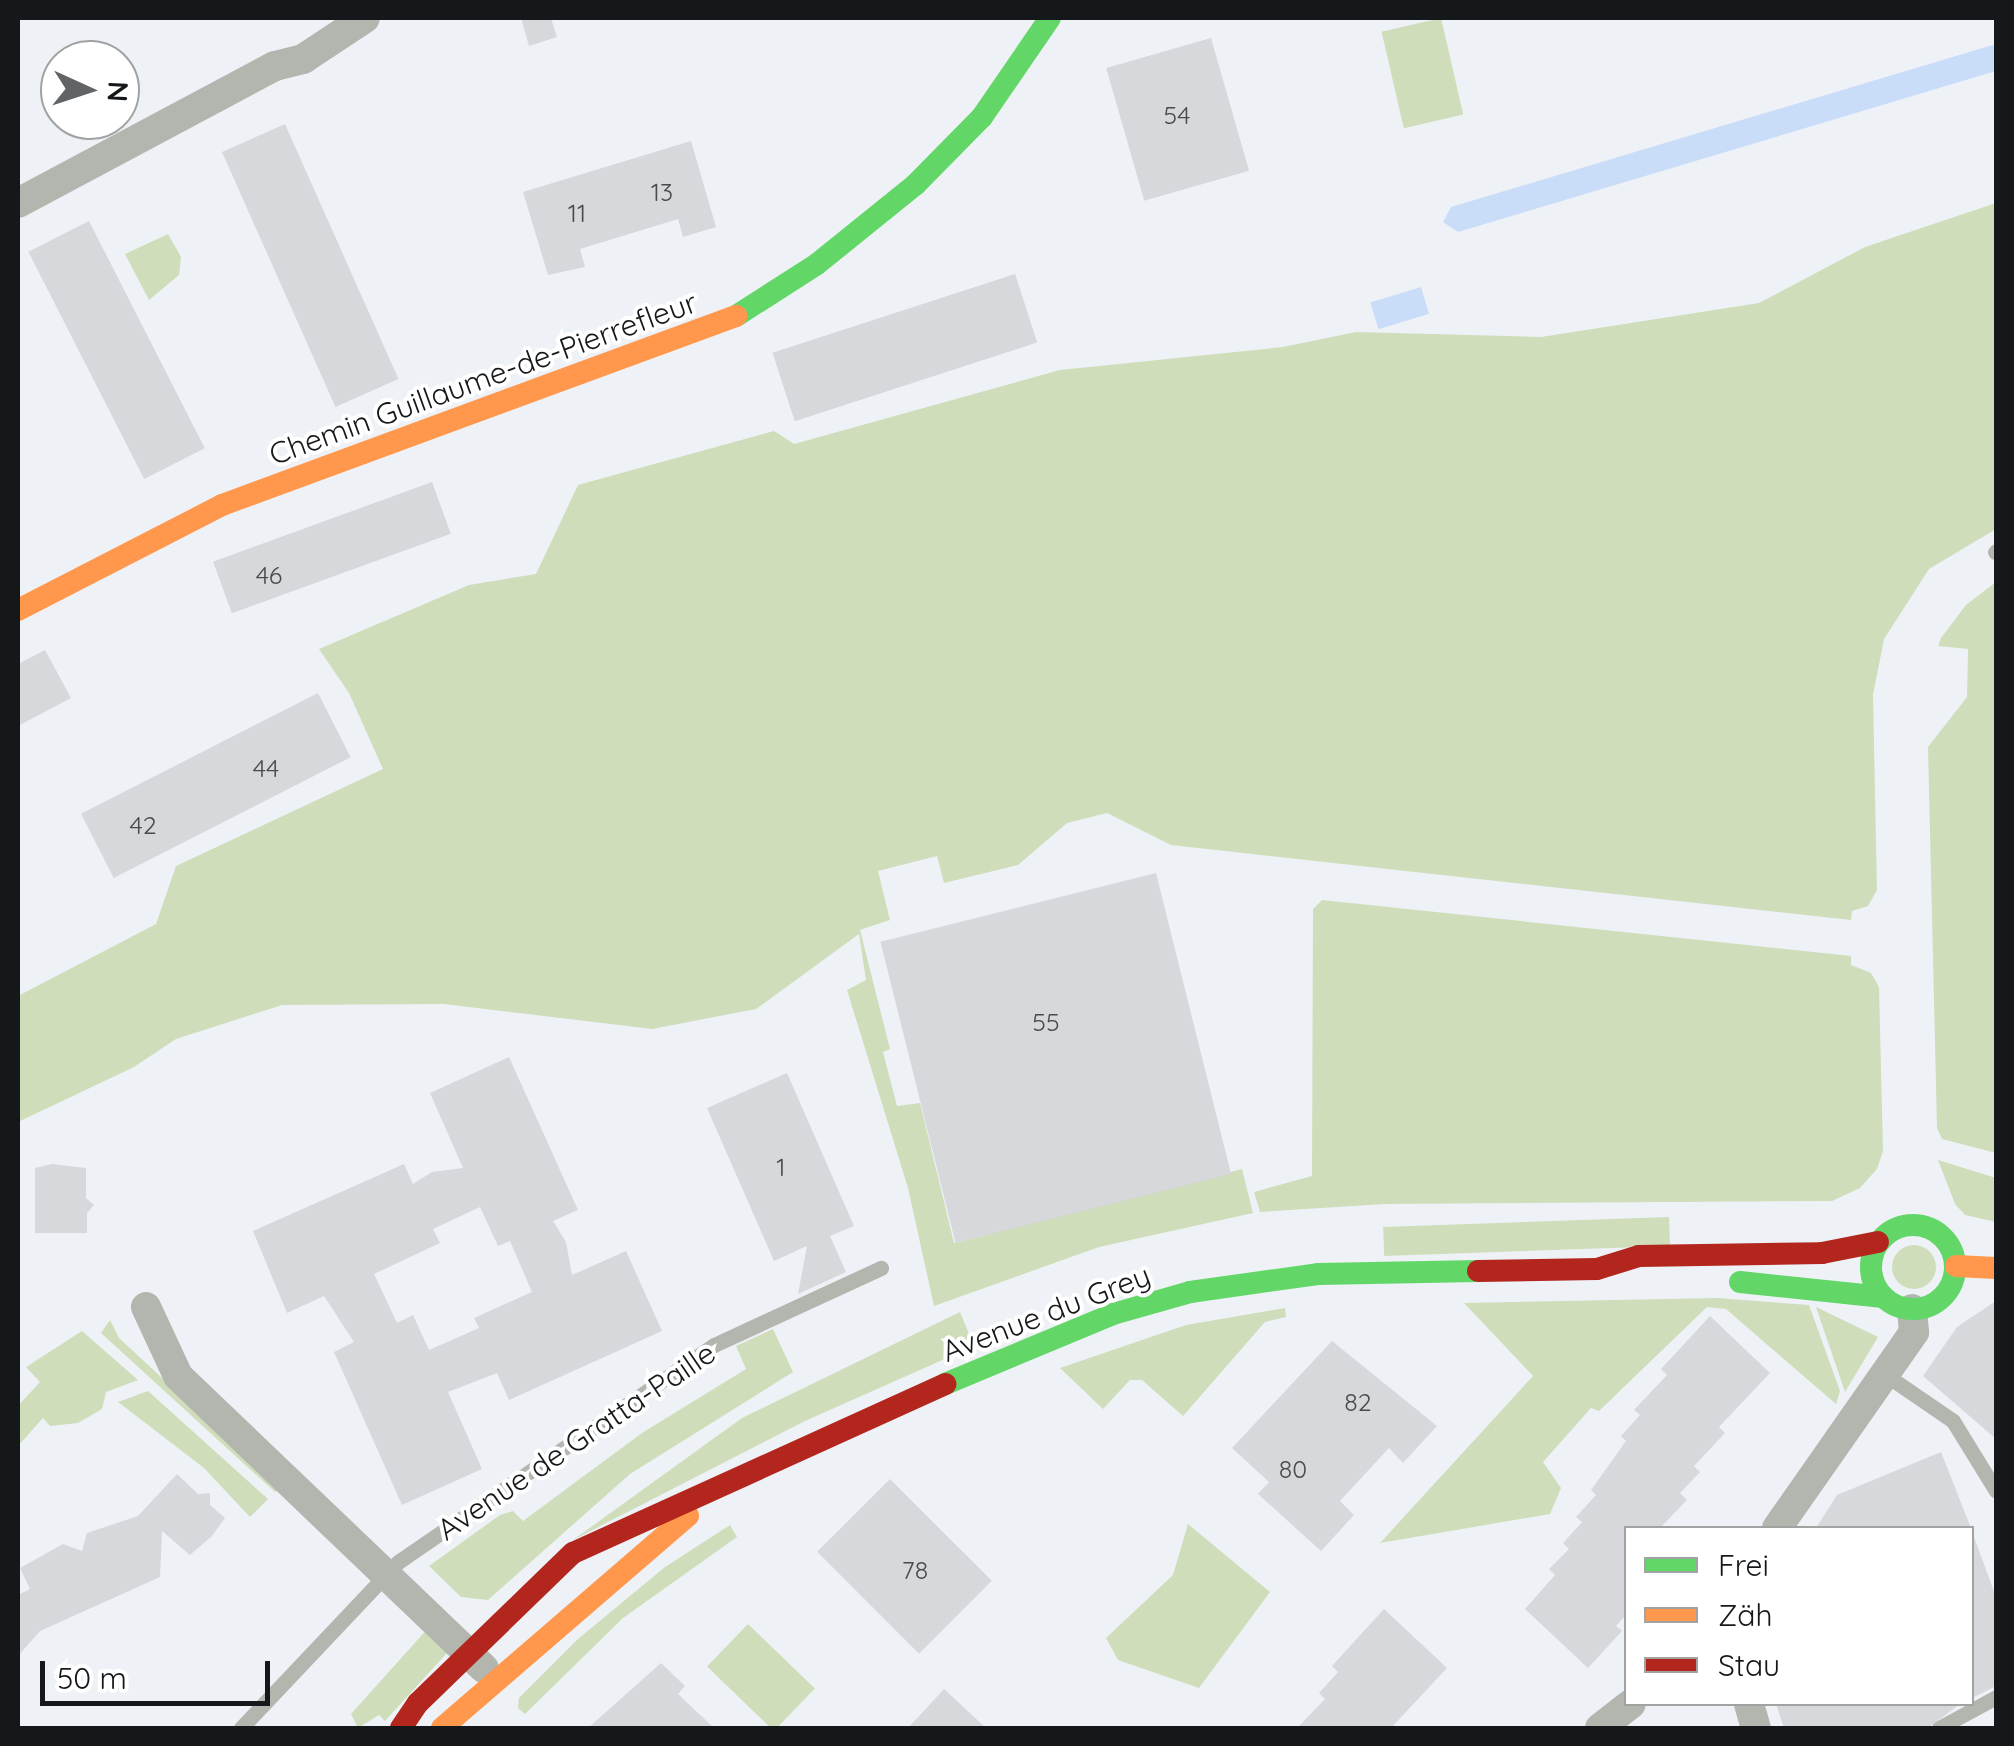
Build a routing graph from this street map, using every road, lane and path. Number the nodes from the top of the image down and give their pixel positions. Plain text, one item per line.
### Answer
1 (365, 18) edge
2 (1050, 18) edge
3 (18, 203) edge
4 (18, 610) edge
5 (1878, 1242) junction
6 (1956, 1266) junction
7 (880, 1268) dead end
8 (1996, 1268) edge
9 (1597, 1269) junction
10 (1719, 1282) dead end
11 (1636, 1283) dead end
12 (1883, 1297) junction
13 (146, 1307) dead end
14 (1912, 1309) junction
15 (1883, 1373) junction
16 (719, 1490) junction
17 (1996, 1491) edge
18 (1778, 1526) edge
19 (386, 1574) junction
20 (469, 1653) junction
21 (500, 1685) junction
22 (1996, 1696) edge
23 (1628, 1706) edge
24 (241, 1728) edge
25 (401, 1728) edge
26 (442, 1728) edge
27 (1600, 1728) edge
28 (1939, 1728) edge

1 - 3 street
2 - 4 street, Chemin Guillaume-de-Pierrefleur
5 - 6 street
5 - 9 street, Avenue du Grey
5 - 12 street
6 - 8 street
6 - 14 street
7 - 19 lane, Avenue de Gratta-Paille
9 - 11 street, Avenue du Grey
9 - 16 street, Avenue du Grey
10 - 12 street
12 - 14 street
13 - 19 street
14 - 15 street
15 - 17 lane
15 - 18 street
16 - 20 street, Avenue du Grey
16 - 21 street, Avenue du Grey
19 - 20 street
19 - 24 lane, Avenue de Gratta-Paille
20 - 21 street
20 - 25 street, Avenue du Grey
21 - 26 street, Avenue du Grey
22 - 28 lane
23 - 27 street

